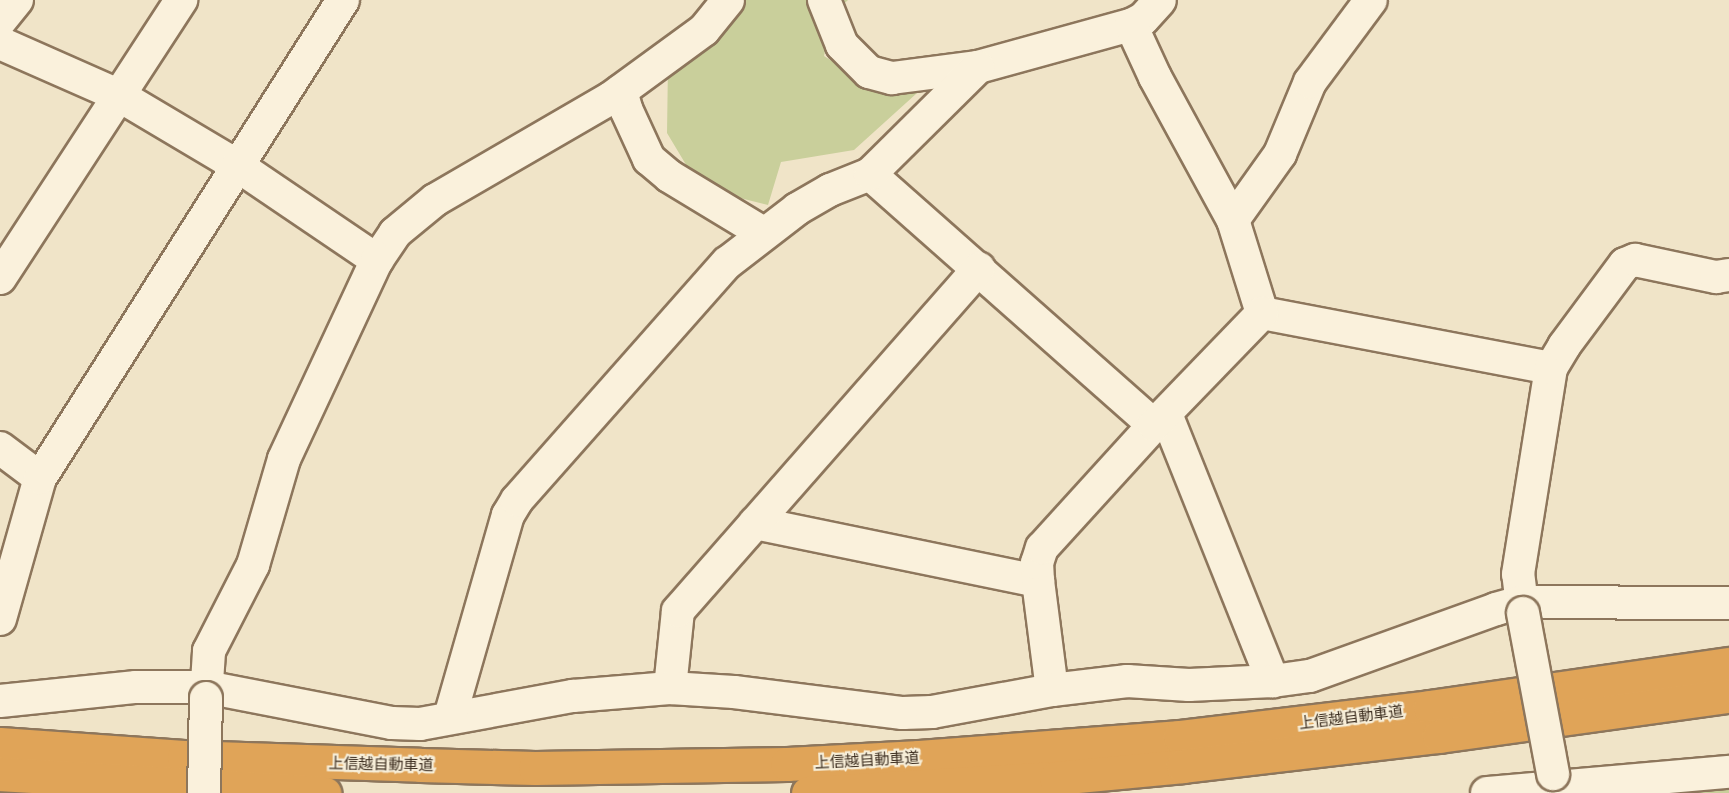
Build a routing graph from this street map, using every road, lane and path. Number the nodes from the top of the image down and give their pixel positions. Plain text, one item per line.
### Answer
1 (17, 0) edge
2 (181, 0) edge
3 (343, 0) edge
4 (728, 0) edge
5 (824, 0) edge
6 (1160, 0) edge
7 (1371, 0) edge
8 (0, 21) edge
9 (1131, 25) junction
10 (0, 43) edge
11 (978, 67) junction
12 (621, 91) junction
13 (120, 96) junction
14 (238, 166) junction
15 (870, 174) junction
16 (1233, 220) junction
17 (763, 234) junction
18 (377, 260) junction
19 (979, 268) junction
20 (1729, 274) edge
21 (0, 278) edge
22 (1262, 313) junction
23 (1551, 368) junction
24 (1160, 420) junction
25 (0, 448) edge
26 (40, 478) junction
27 (755, 523) junction
28 (1038, 581) junction
29 (1729, 603) edge
30 (1522, 608) junction
31 (0, 619) edge
32 (1729, 664) edge
33 (1273, 681) junction
34 (670, 688) junction
35 (1052, 690) junction
36 (206, 693) junction
37 (1729, 696) edge
38 (0, 701) edge
39 (450, 717) junction
40 (0, 744) edge
41 (1729, 772) edge
42 (0, 774) edge
43 (1555, 782) junction
44 (204, 793) edge
45 (324, 793) edge
46 (808, 793) edge
47 (1487, 793) edge

1 - 8 street
2 - 13 street
3 - 14 street
4 - 12 street
5 - 11 street
6 - 9 street
7 - 16 street
9 - 11 street
9 - 16 street
10 - 13 street
11 - 15 street
12 - 17 street
12 - 18 street
13 - 14 street
13 - 21 street
14 - 18 street
14 - 26 street
15 - 17 street
15 - 19 street
16 - 22 street
17 - 39 street
18 - 36 street
19 - 24 street
19 - 27 street
20 - 23 street
22 - 23 street
22 - 24 street
23 - 30 street
24 - 28 street
24 - 33 street
25 - 26 street
26 - 31 street
27 - 28 street
27 - 34 street
28 - 35 street
29 - 30 street
30 - 33 street
30 - 43 street, bridge
32 - 40 highway, 上信越自動車道
33 - 35 street
34 - 35 street
34 - 39 street
36 - 38 street
36 - 39 street
36 - 44 street, bridge
37 - 46 highway, 上信越自動車道
41 - 43 street
42 - 45 highway, 上信越自動車道
43 - 47 street

